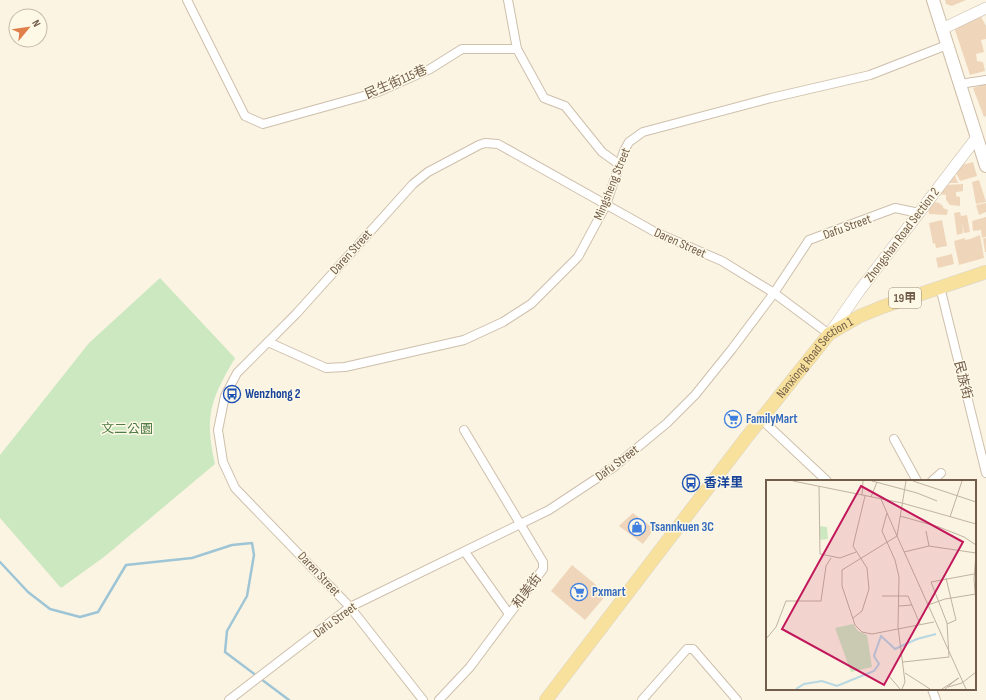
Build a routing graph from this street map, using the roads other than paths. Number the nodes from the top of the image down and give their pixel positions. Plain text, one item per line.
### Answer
1 (187, 0) edge
2 (508, 0) edge
3 (933, 0) edge
4 (986, 8) edge
5 (942, 29) junction
6 (947, 45) junction
7 (517, 49) junction
8 (986, 80) edge
9 (960, 84) junction
10 (977, 137) junction
11 (620, 165) junction
12 (986, 166) edge
13 (606, 205) junction
14 (919, 213) junction
15 (986, 272) edge
16 (940, 286) junction
17 (774, 294) junction
18 (829, 334) junction
19 (268, 342) junction
20 (761, 419) junction
21 (464, 430) dead end
22 (894, 439) dead end
23 (941, 473) dead end
24 (986, 473) edge
25 (826, 480) edge
26 (916, 480) edge
27 (933, 480) edge
28 (520, 526) junction
29 (465, 552) junction
30 (350, 607) junction
31 (509, 614) junction
32 (932, 690) edge
33 (549, 699) edge
34 (229, 700) edge
35 (423, 700) edge
36 (439, 700) edge
37 (642, 700) edge
38 (737, 700) edge
39 (936, 700) edge

1 - 7 street, 民生街115巷
2 - 7 street
3 - 5 main road
4 - 5 street
5 - 6 main road
6 - 9 main road
6 - 11 street, Mingsheng Street
7 - 11 street
8 - 9 street
9 - 10 main road
10 - 12 main road
10 - 14 street, Zhongshan Road Section 2
11 - 13 street, Mingsheng Street
13 - 17 street, Daren Street
13 - 19 street, Mingsheng Street
13 - 19 street, Daren Street
14 - 17 street, Dafu Street
14 - 18 street, Zhongshan Road Section 2
15 - 16 main road, Nanxiong Road Section 1 / 19甲
16 - 18 main road, Nanxiong Road Section 1 / 19甲
16 - 24 street, 民族街
17 - 18 street, Daren Street
17 - 28 street, Dafu Street
18 - 20 main road, Nanxiong Road Section 1 / 19甲
19 - 30 street, Daren Street
20 - 25 street
20 - 33 main road, Nanxiong Road Section 1 / 19甲
21 - 28 street, 和美街
22 - 26 street
23 - 27 street
28 - 29 street, Dafu Street
28 - 31 street, 和美街
29 - 30 street, Dafu Street
29 - 31 street
30 - 34 street, Dafu Street
30 - 35 street, Daren Street
31 - 36 street, 和美街
32 - 39 street
37 - 38 street

